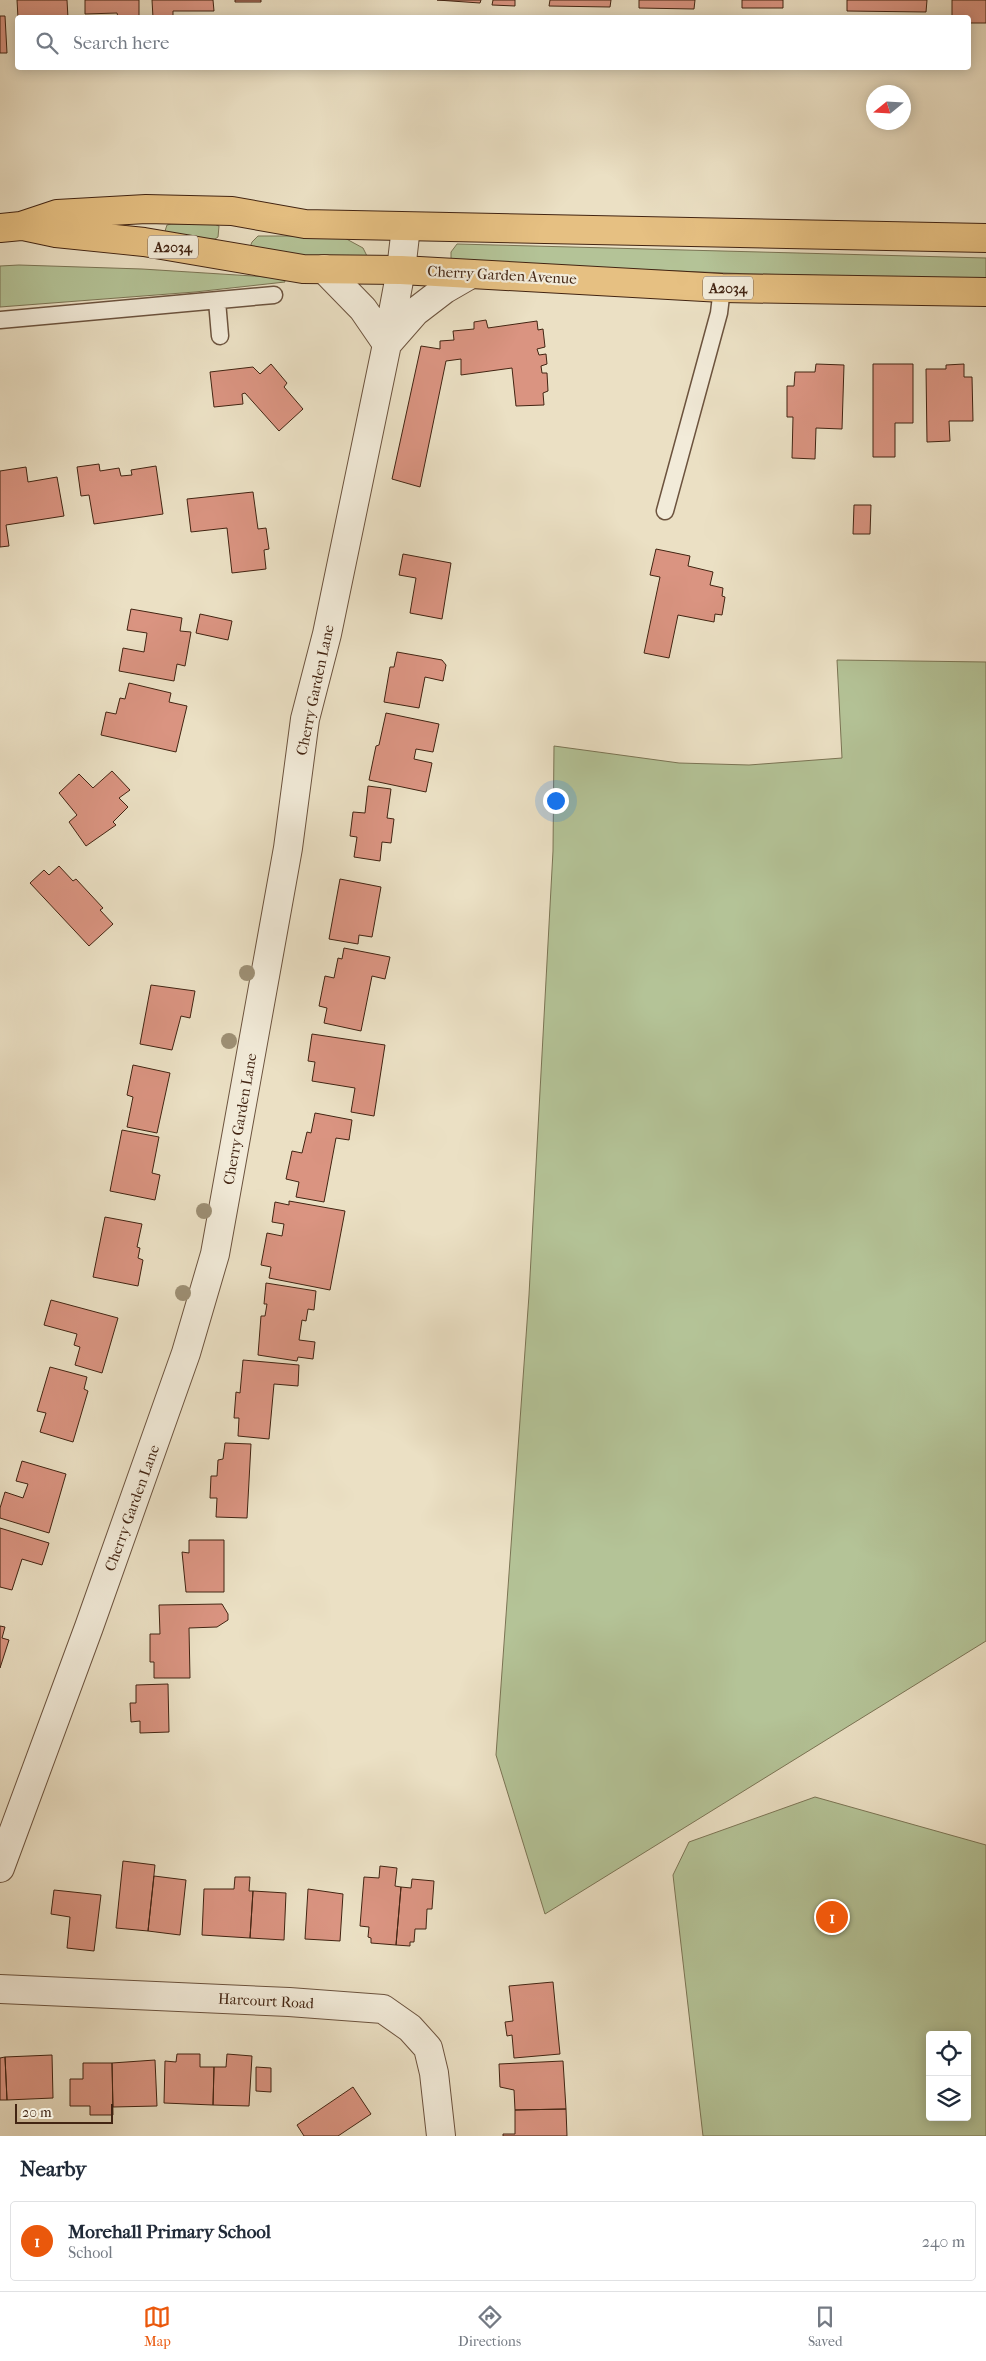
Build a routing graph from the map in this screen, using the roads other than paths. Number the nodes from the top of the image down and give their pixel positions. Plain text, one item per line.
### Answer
1 (11, 227) edge
2 (406, 227) junction
3 (986, 238) edge
4 (324, 269) junction
5 (401, 270) junction
6 (471, 274) junction
7 (722, 288) junction
8 (986, 292) edge
9 (274, 295) dead end
10 (217, 301) junction
11 (0, 320) edge
12 (220, 336) dead end
13 (386, 344) junction
14 (665, 511) dead end
15 (0, 1868) edge
16 (0, 1989) edge
17 (441, 2136) edge

1 - 2 main road, Cherry Garden Avenue / A2034
1 - 4 main road, Cherry Garden Avenue / A2034
2 - 3 main road, Cherry Garden Avenue / A2034
2 - 5 street, Cherry Garden Lane
4 - 5 main road, Cherry Garden Avenue / A2034
4 - 13 street
5 - 6 main road, Cherry Garden Avenue / A2034
5 - 13 street, Cherry Garden Lane
6 - 7 main road, Cherry Garden Avenue / A2034
6 - 13 street
7 - 8 main road, Cherry Garden Avenue / A2034
7 - 14 lane
9 - 10 lane
10 - 11 lane
10 - 12 lane
13 - 15 street, Cherry Garden Lane
16 - 17 street, Harcourt Road

